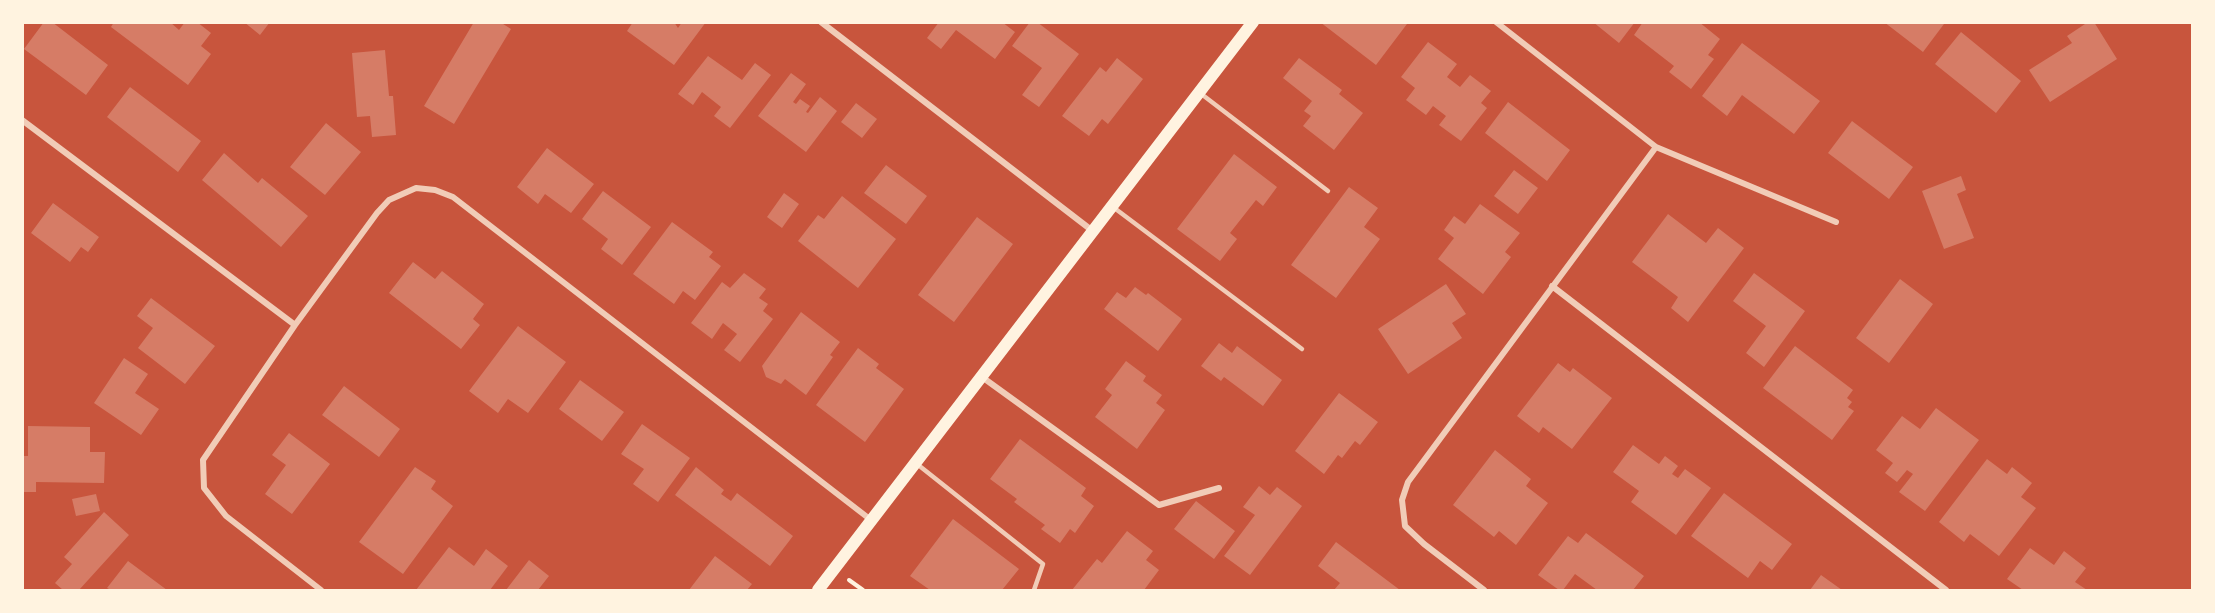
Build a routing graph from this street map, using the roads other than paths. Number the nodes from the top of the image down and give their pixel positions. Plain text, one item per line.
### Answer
1 (821, 22) edge
2 (1253, 22) edge
3 (1496, 22) edge
4 (1200, 93) junction
5 (22, 120) edge
6 (1656, 147) junction
7 (1328, 191) dead end
8 (1113, 207) junction
9 (1836, 222) dead end
10 (1094, 232) junction
11 (1552, 286) junction
12 (295, 325) junction
13 (1302, 349) dead end
14 (982, 377) junction
15 (915, 463) junction
16 (1219, 488) dead end
17 (871, 520) junction
18 (321, 591) edge
19 (818, 591) edge
20 (1034, 591) edge
21 (1484, 591) edge
22 (1946, 591) edge

1 - 10 street
2 - 4 main road
3 - 6 street
4 - 7 lane
4 - 8 main road
5 - 12 street
6 - 9 street
6 - 11 street
8 - 10 main road
8 - 13 lane
10 - 14 main road
11 - 21 street
11 - 22 street
12 - 17 street
12 - 18 street
14 - 15 main road
14 - 16 street
15 - 17 main road
15 - 20 lane
17 - 19 main road

